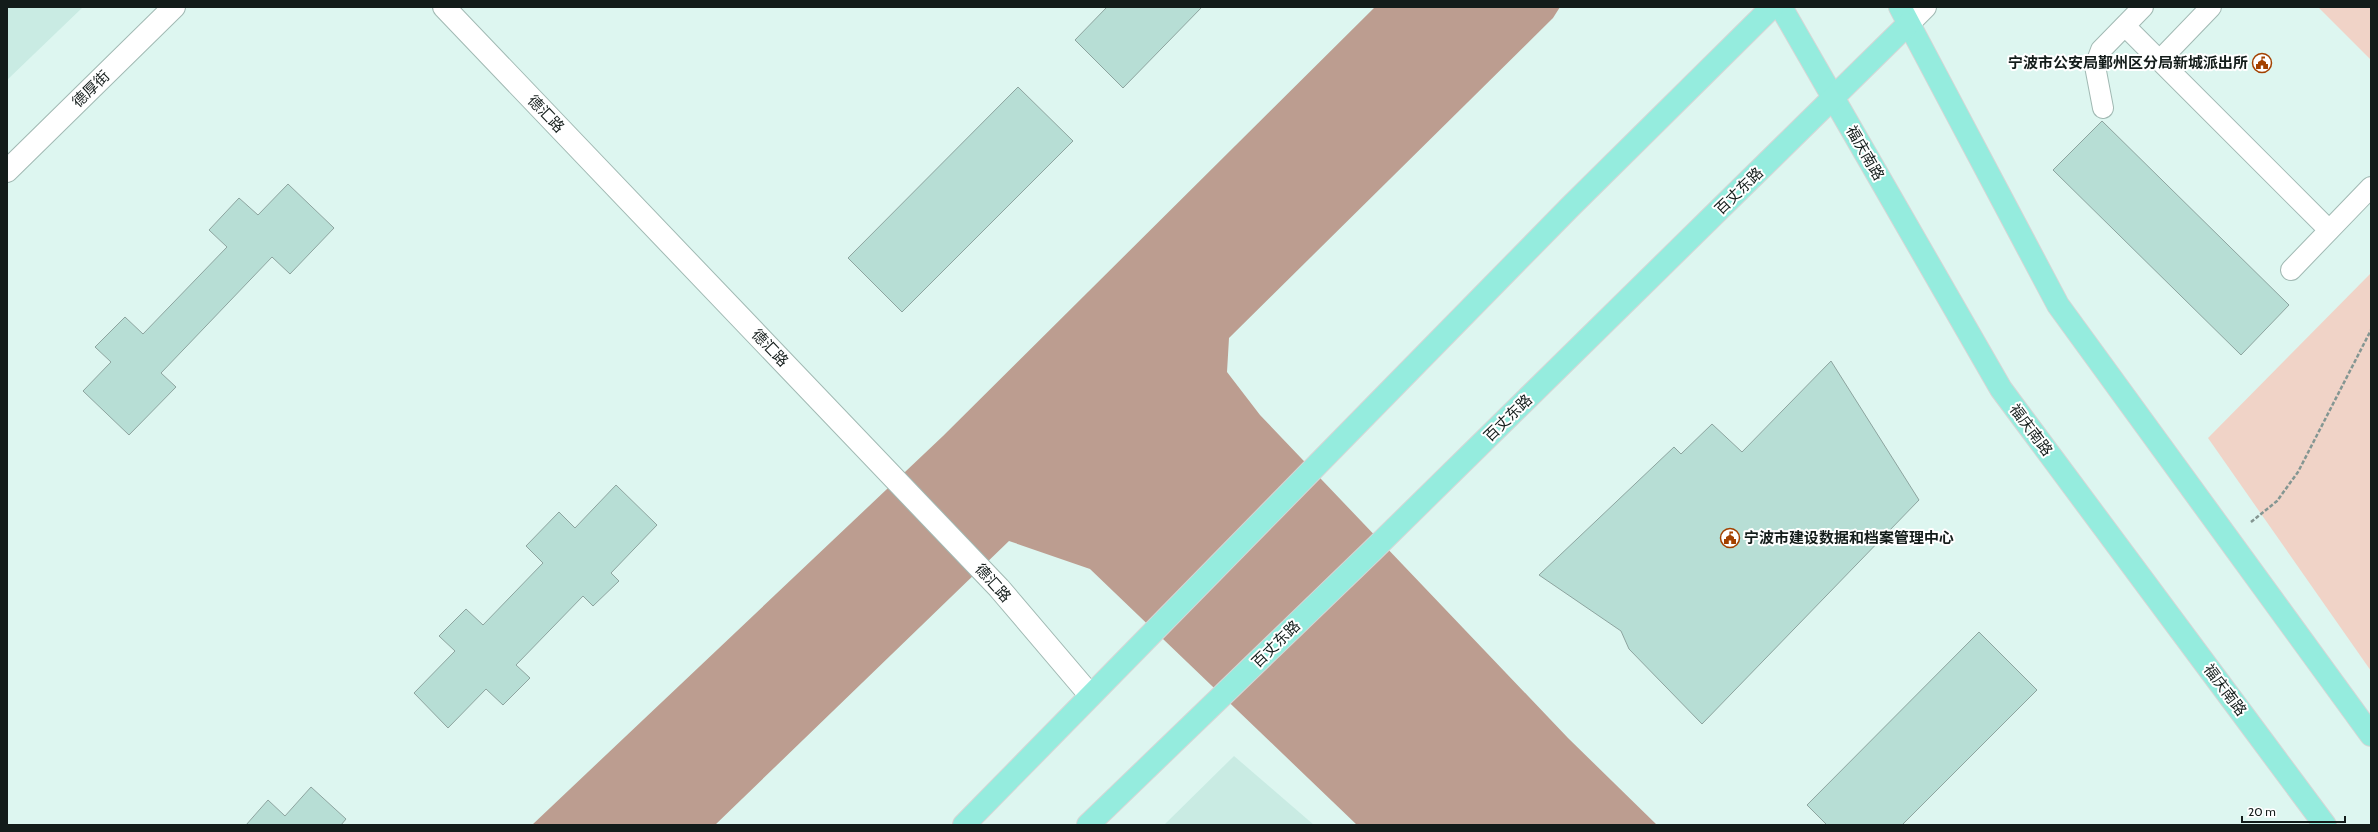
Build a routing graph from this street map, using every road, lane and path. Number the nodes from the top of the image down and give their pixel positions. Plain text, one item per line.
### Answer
1 (174, 7) edge
2 (444, 7) edge
3 (1772, 7) edge
4 (1781, 7) edge
5 (1925, 7) edge
6 (2143, 7) edge
7 (2211, 7) edge
8 (1904, 16) edge
9 (2125, 26) junction
10 (2160, 60) junction
11 (1833, 98) junction
12 (2103, 108) dead end
13 (7, 171) edge
14 (2371, 187) edge
15 (2329, 230) junction
16 (2291, 270) dead end
17 (2371, 330) edge
18 (2229, 540) junction
19 (1090, 695) junction
20 (2371, 735) edge
21 (964, 825) edge
22 (1088, 825) edge
23 (2325, 825) edge

1 - 13 street, 德厚街
2 - 19 street, 德汇路
3 - 19 main road
4 - 11 main road, 福庆南路
5 - 8 street, 百丈东路
6 - 9 lane
7 - 10 lane
8 - 11 main road, 百丈东路
8 - 18 main road
9 - 10 lane
9 - 12 lane
10 - 15 lane
11 - 22 main road, 百丈东路
11 - 23 main road, 福庆南路
14 - 15 lane
15 - 16 lane
17 - 18 path
18 - 20 main road
19 - 21 main road

